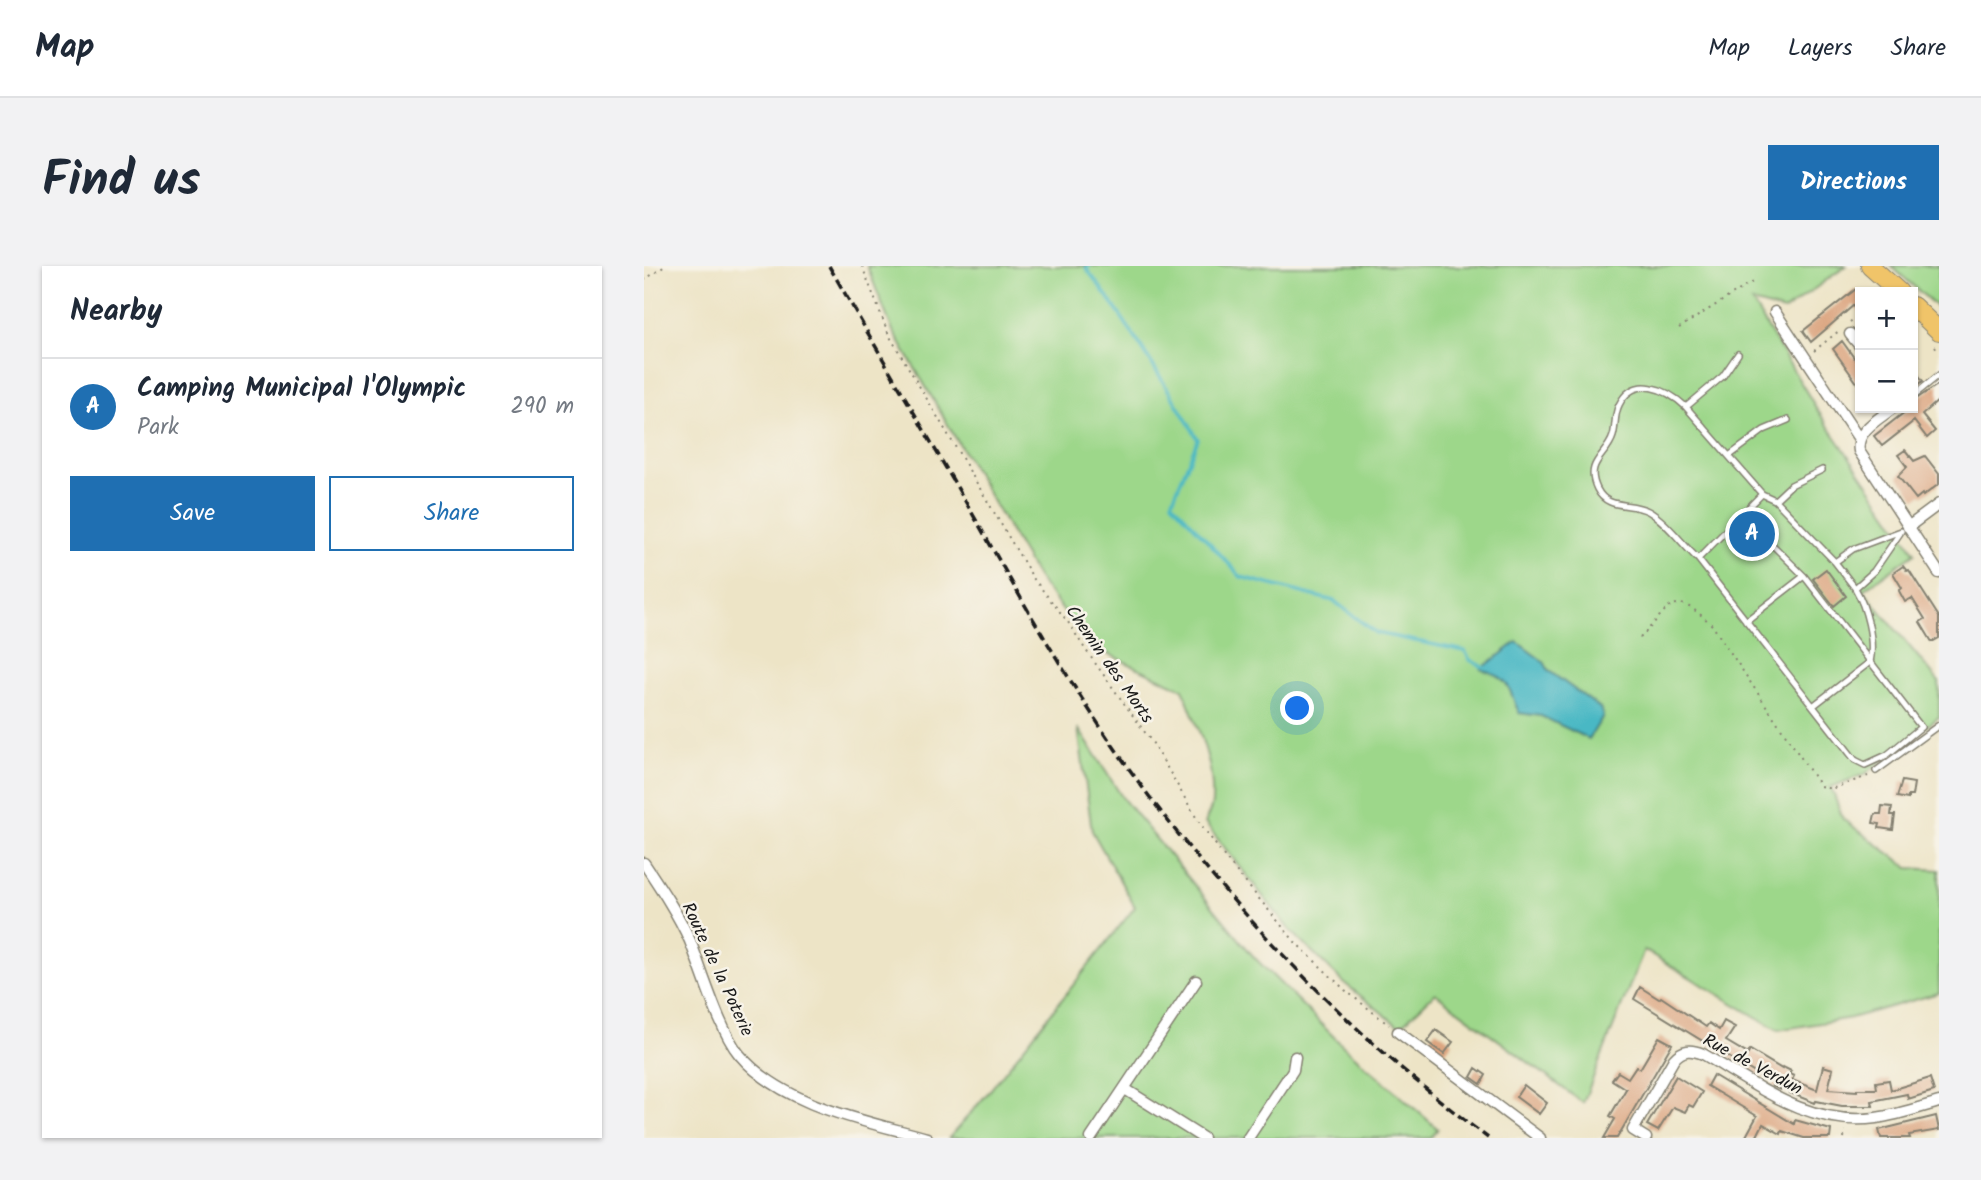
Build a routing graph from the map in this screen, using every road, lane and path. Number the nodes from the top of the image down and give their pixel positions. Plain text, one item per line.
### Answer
1 (665, 266) edge
2 (862, 266) edge
3 (1870, 266) edge
4 (644, 280) edge
5 (1754, 281) dead end
6 (1893, 287) edge
7 (1918, 311) edge
8 (1775, 312) dead end
9 (1855, 318) edge
10 (1679, 328) dead end
11 (1939, 331) edge
12 (1850, 334) dead end
13 (1855, 340) edge
14 (1738, 354) dead end
15 (1805, 358) junction
16 (1939, 375) edge
17 (1918, 392) edge
18 (1686, 407) junction
19 (1886, 413) edge
20 (1788, 420) dead end
21 (1859, 439) junction
22 (1730, 456) junction
23 (1822, 470) dead end
24 (1762, 494) junction
25 (1775, 500) junction
26 (1939, 504) edge
27 (1742, 514) junction
28 (1905, 529) junction
29 (1698, 559) junction
30 (1835, 562) junction
31 (1939, 573) edge
32 (1804, 576) junction
33 (1854, 587) junction
34 (1746, 621) junction
35 (1640, 638) dead end
36 (1870, 662) junction
37 (1813, 706) junction
38 (1939, 724) edge
39 (1876, 771) joint
40 (644, 863) edge
41 (1196, 981) dead end
42 (1398, 1032) joint
43 (1295, 1057) dead end
44 (1125, 1089) junction
45 (1939, 1102) edge
46 (927, 1138) edge
47 (1091, 1138) edge
48 (1203, 1138) edge
49 (1248, 1138) edge
50 (1540, 1138) edge
51 (1646, 1138) edge

1 - 4 path
2 - 42 path, Chemin des Morts
3 - 6 main road
5 - 10 path
7 - 11 main road
8 - 15 street
9 - 15 path
12 - 13 street
14 - 18 lane
15 - 21 street
16 - 17 lane
18 - 22 lane
18 - 29 lane
19 - 21 street
20 - 22 lane
21 - 28 street
22 - 24 lane
23 - 25 lane
24 - 25 lane
24 - 27 lane
25 - 30 lane
26 - 28 street
27 - 29 lane
27 - 32 lane
28 - 30 lane
28 - 31 street
28 - 33 lane
29 - 34 lane
30 - 33 lane
32 - 34 lane
32 - 36 lane
33 - 36 lane
34 - 37 lane
35 - 39 path
36 - 37 lane
36 - 37 lane
38 - 39 lane
40 - 46 street, Route de la Poterie
41 - 44 street
42 - 50 street
43 - 49 street
44 - 47 street
44 - 48 street
45 - 51 street, Rue de Verdun

